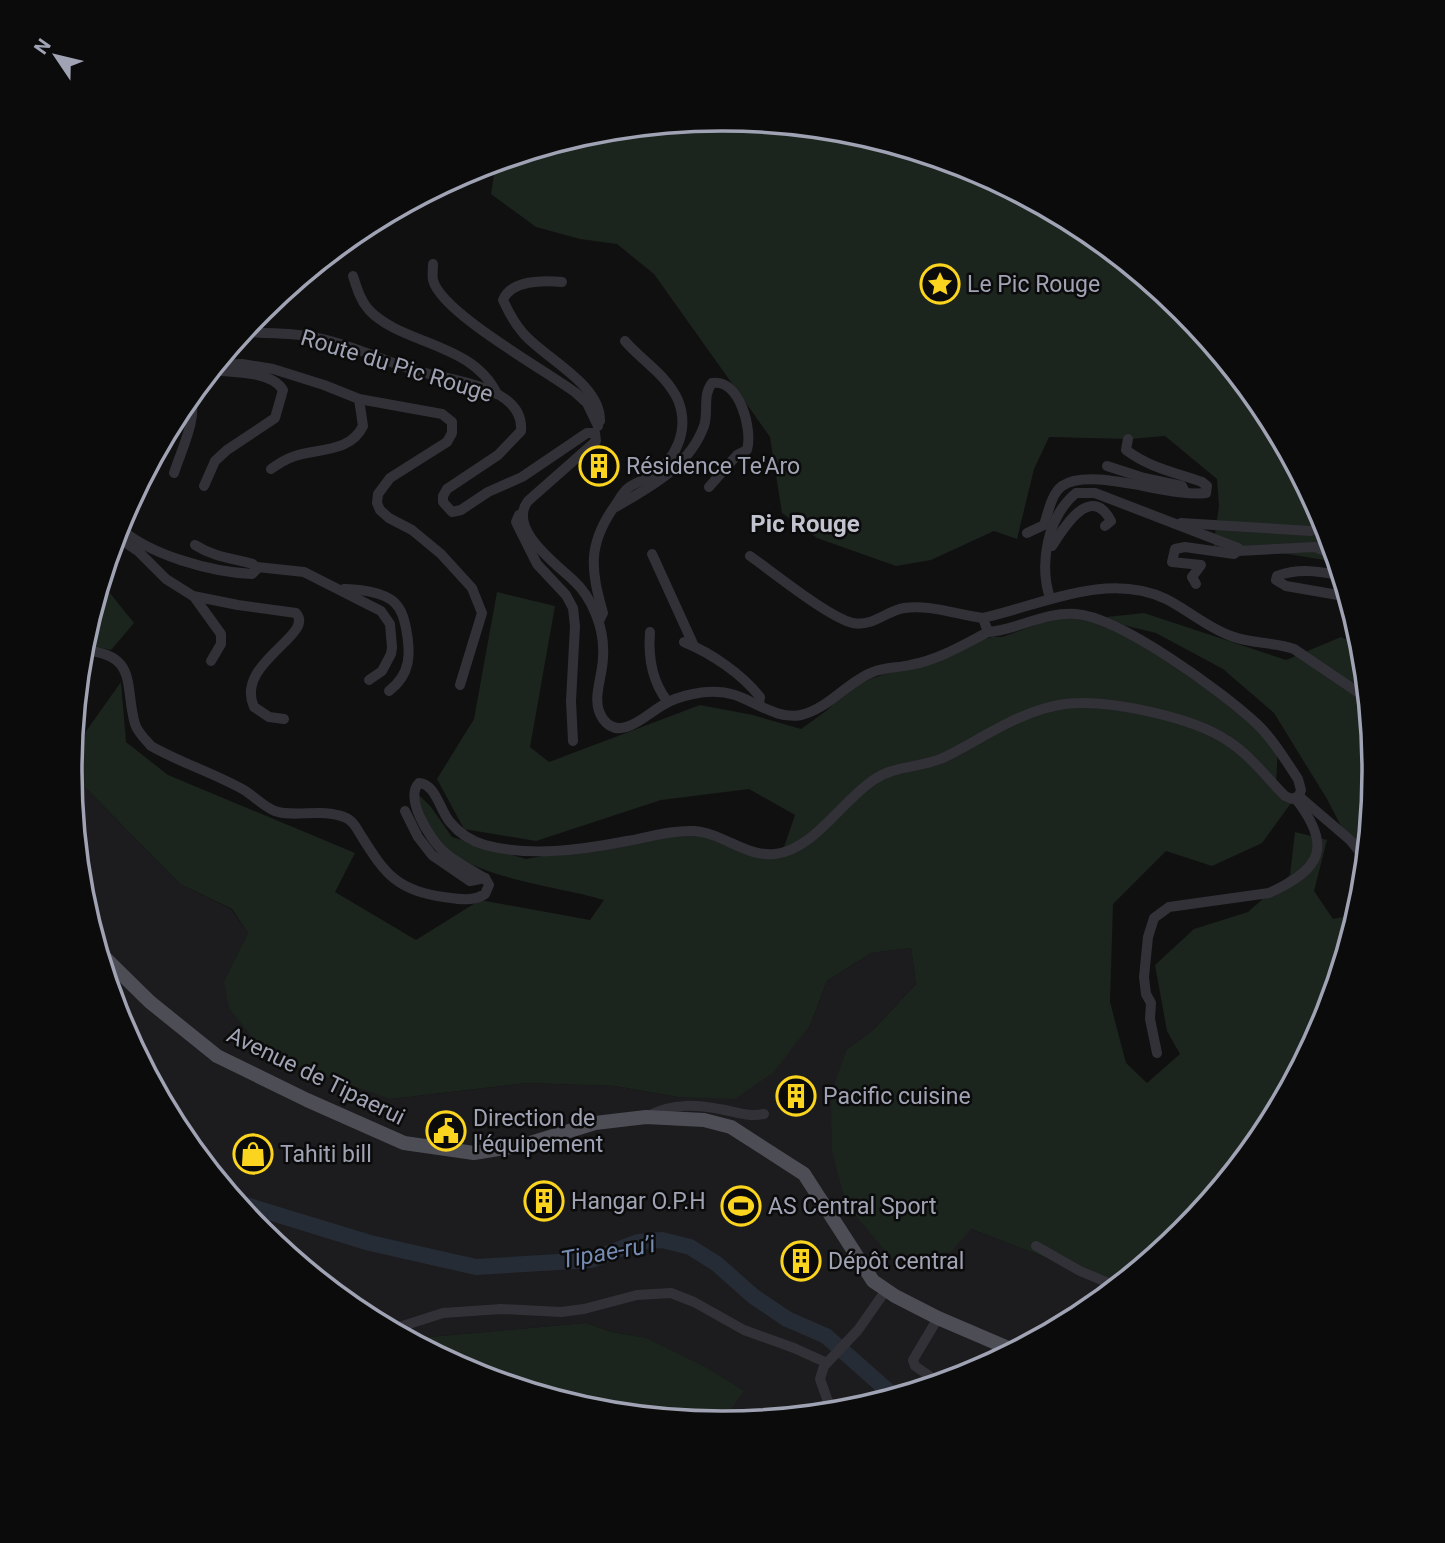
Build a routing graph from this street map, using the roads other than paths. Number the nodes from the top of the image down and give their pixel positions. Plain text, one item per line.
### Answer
1 (433, 264) dead end
2 (354, 276) dead end
3 (562, 282) dead end
4 (257, 333) edge
5 (625, 341) dead end
6 (229, 365) edge
7 (224, 371) edge
8 (497, 394) junction
9 (359, 399) junction
10 (192, 413) edge
11 (596, 430) junction
12 (1128, 439) dead end
13 (1107, 466) dead end
14 (271, 469) dead end
15 (174, 473) dead end
16 (1064, 485) junction
17 (204, 486) dead end
18 (709, 487) dead end
19 (1185, 492) junction
20 (522, 509) junction
21 (612, 509) junction
22 (1055, 522) junction
23 (1172, 523) junction
24 (1105, 526) dead end
25 (1311, 531) dead end
26 (1027, 533) dead end
27 (128, 534) edge
28 (125, 542) edge
29 (195, 545) dead end
30 (1238, 551) junction
31 (1323, 551) edge
32 (652, 554) dead end
33 (750, 556) dead end
34 (1045, 561) junction
35 (257, 567) junction
36 (1332, 575) edge
37 (1196, 584) dead end
38 (338, 589) junction
39 (193, 596) junction
40 (1338, 596) dead end
41 (1050, 598) junction
42 (983, 618) junction
43 (599, 621) junction
44 (650, 632) dead end
45 (988, 632) junction
46 (94, 652) edge
47 (211, 661) dead end
48 (369, 680) dead end
49 (460, 685) dead end
50 (389, 691) dead end
51 (1357, 692) edge
52 (668, 702) junction
53 (759, 705) junction
54 (284, 719) dead end
55 (573, 741) dead end
56 (1297, 797) junction
57 (405, 811) dead end
58 (1358, 849) edge
59 (485, 878) junction
60 (113, 966) edge
61 (1157, 1053) dead end
62 (764, 1114) dead end
63 (646, 1117) junction
64 (1036, 1247) dead end
65 (1107, 1282) edge
66 (886, 1290) junction
67 (938, 1318) junction
68 (402, 1326) edge
69 (1005, 1347) edge
70 (829, 1360) junction
71 (931, 1377) dead end
72 (828, 1402) edge

1 - 11 street
2 - 8 street
3 - 11 street
4 - 8 street, Route du Pic Rouge
5 - 21 street
6 - 9 street
7 - 17 street
8 - 11 street, Route du Pic Rouge
9 - 14 street
9 - 49 street
10 - 15 street
11 - 20 street
12 - 19 street
13 - 19 street
16 - 19 street
16 - 22 street
16 - 26 street
18 - 21 street
20 - 43 street
20 - 55 street
21 - 43 street
22 - 23 street
22 - 34 street
23 - 25 street
23 - 30 street
24 - 34 street
27 - 35 street
28 - 39 street
29 - 35 street
30 - 31 street
30 - 37 street
32 - 53 street
33 - 42 street
34 - 41 street
35 - 38 street
36 - 40 street
38 - 48 street
38 - 50 street
39 - 47 street
39 - 54 street
41 - 42 street
41 - 51 street
42 - 45 street
43 - 52 street
44 - 52 street
45 - 53 street
45 - 56 street
46 - 59 street
52 - 53 street
56 - 58 street
56 - 59 street
56 - 61 street
57 - 59 street
60 - 63 main road, Avenue de Tipaerui
62 - 63 street
63 - 66 main road, Avenue de Tipaerui
64 - 65 street
66 - 67 main road, Avenue de Tipaerui
66 - 70 street
67 - 69 main road, Avenue de Tipaerui
67 - 71 street
68 - 70 street
70 - 72 street

